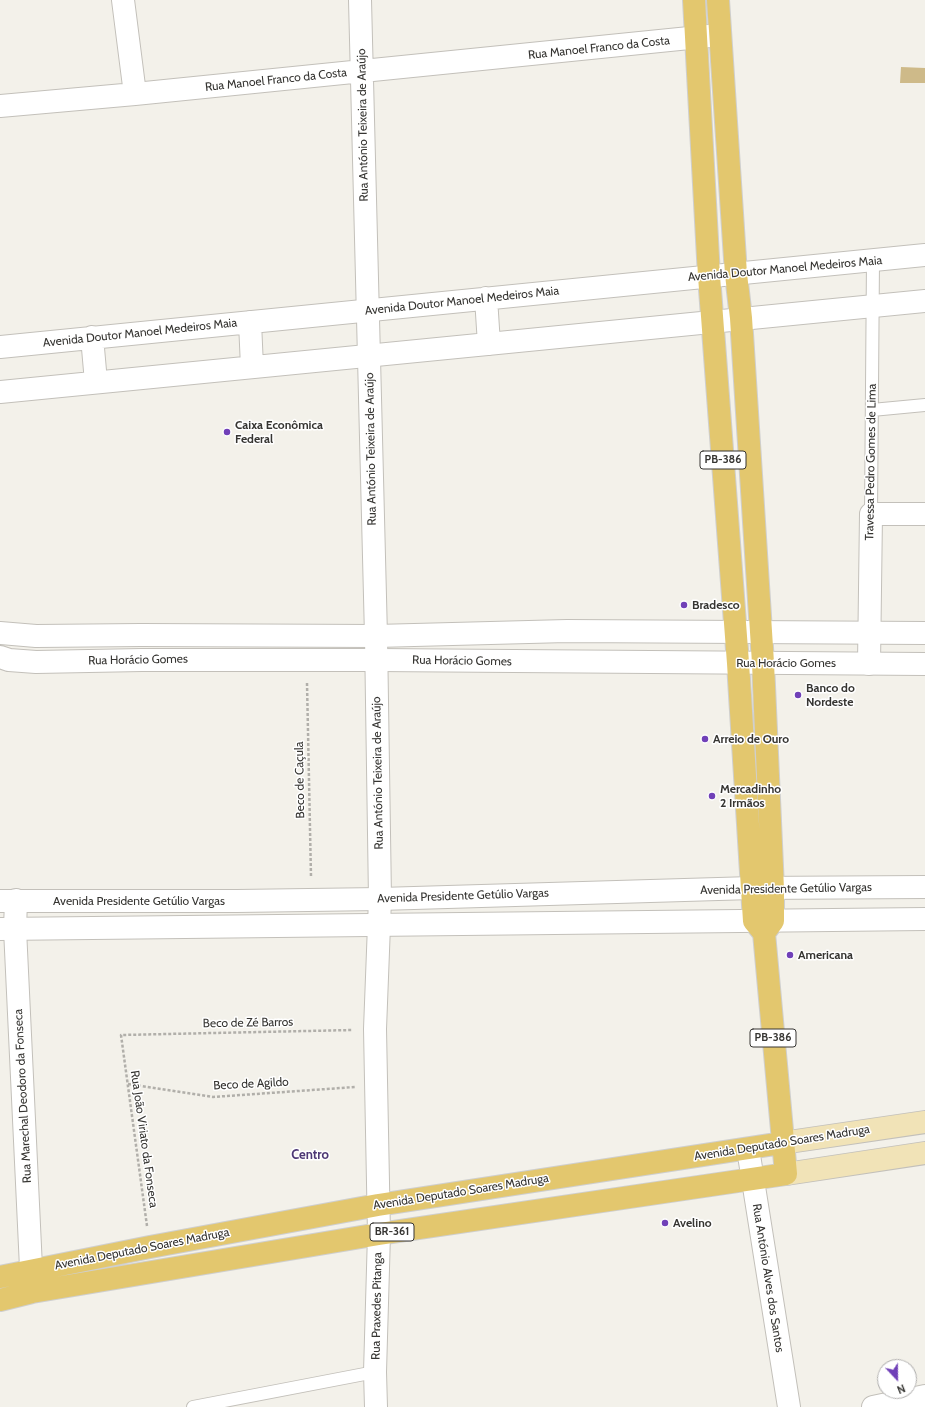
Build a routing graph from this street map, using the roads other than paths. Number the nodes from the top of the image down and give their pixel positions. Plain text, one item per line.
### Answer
1 (123, 0) edge
2 (360, 0) edge
3 (694, 0) edge
4 (718, 0) edge
5 (719, 35) junction
6 (697, 38) junction
7 (362, 71) junction
8 (134, 94) junction
9 (0, 106) edge
10 (925, 255) edge
11 (873, 260) junction
12 (736, 274) junction
13 (709, 276) junction
14 (486, 298) junction
15 (925, 301) edge
16 (873, 306) junction
17 (368, 310) junction
18 (741, 318) junction
19 (250, 322) junction
20 (712, 322) junction
21 (92, 337) junction
22 (489, 344) junction
23 (0, 347) edge
24 (369, 355) junction
25 (252, 367) junction
26 (96, 382) junction
27 (0, 392) edge
28 (925, 405) edge
29 (872, 410) junction
30 (871, 514) junction
31 (925, 514) edge
32 (567, 631) junction
33 (735, 632) junction
34 (761, 632) junction
35 (0, 633) edge
36 (869, 633) junction
37 (925, 633) edge
38 (141, 635) junction
39 (376, 636) junction
40 (0, 657) edge
41 (142, 660) junction
42 (376, 660) junction
43 (565, 662) junction
44 (738, 663) junction
45 (763, 663) junction
46 (869, 664) junction
47 (925, 664) edge
48 (767, 759) junction
49 (744, 760) junction
50 (925, 887) edge
51 (763, 888) junction
52 (380, 899) junction
53 (8, 901) edge
54 (237, 901) junction
55 (925, 919) edge
56 (379, 925) junction
57 (764, 925) junction
58 (236, 926) junction
59 (8, 929) edge
60 (375, 1029) joint
61 (925, 1122) edge
62 (782, 1143) junction
63 (748, 1149) junction
64 (925, 1153) edge
65 (786, 1174) junction
66 (752, 1179) junction
67 (478, 1189) junction
68 (378, 1204) junction
69 (481, 1219) junction
70 (379, 1234) junction
71 (31, 1270) junction
72 (0, 1277) edge
73 (32, 1292) junction
74 (0, 1300) edge
75 (375, 1372) junction
76 (925, 1396) edge
77 (882, 1406) edge
78 (193, 1407) edge
79 (376, 1407) edge
80 (789, 1407) edge

1 - 8 street
2 - 7 street, Rua António Teixeira de Araújo
3 - 6 main road, PB-386
4 - 5 main road, PB-386
5 - 6 street, Rua Manoel Franco da Costa
5 - 12 main road, PB-386
6 - 7 street, Rua Manoel Franco da Costa
6 - 13 main road, PB-386
7 - 8 street, Rua Manoel Franco da Costa
7 - 17 street, Rua António Teixeira de Araújo
8 - 9 street, Rua Manoel Franco da Costa
10 - 11 street, Avenida Doutor Manoel Medeiros Maia
11 - 12 street, Avenida Doutor Manoel Medeiros Maia
11 - 16 lane, Travessa Pedro Gomes de Lima
12 - 13 street, Avenida Doutor Manoel Medeiros Maia
12 - 18 main road, PB-386
13 - 14 street, Avenida Doutor Manoel Medeiros Maia
13 - 20 main road, PB-386
14 - 17 street, Avenida Doutor Manoel Medeiros Maia
14 - 22 street
15 - 16 street
16 - 18 street
16 - 29 lane, Travessa Pedro Gomes de Lima
17 - 19 street, Avenida Doutor Manoel Medeiros Maia
17 - 24 street, Rua António Teixeira de Araújo
18 - 20 street
18 - 34 main road, PB-386
19 - 21 street, Avenida Doutor Manoel Medeiros Maia
19 - 25 street
20 - 22 street
20 - 33 main road, PB-386
21 - 23 street, Avenida Doutor Manoel Medeiros Maia
21 - 26 street
22 - 24 street
24 - 25 street
24 - 39 street, Rua António Teixeira de Araújo
25 - 26 street
26 - 27 street
28 - 29 lane
29 - 30 lane, Travessa Pedro Gomes de Lima
30 - 31 street
30 - 36 street, Travessa Pedro Gomes de Lima
32 - 33 street, Rua Horácio Gomes
32 - 39 street, Rua Horácio Gomes
32 - 43 street
33 - 34 street, Rua Horácio Gomes
33 - 44 main road, PB-386
34 - 36 street, Rua Horácio Gomes
34 - 45 main road, PB-386
35 - 38 street, Rua Horácio Gomes
36 - 37 street, Rua Horácio Gomes
36 - 46 street, Travessa Pedro Gomes de Lima
38 - 39 street, Rua Horácio Gomes
38 - 41 street
39 - 42 street, Rua António Teixeira de Araújo
40 - 41 street, Rua Horácio Gomes
41 - 42 street, Rua Horácio Gomes
42 - 43 street, Rua Horácio Gomes
42 - 52 street, Rua António Teixeira de Araújo
43 - 44 street, Rua Horácio Gomes
44 - 45 street, Rua Horácio Gomes
44 - 49 main road, PB-386
45 - 46 street, Rua Horácio Gomes
45 - 48 main road, PB-386
46 - 47 street, Rua Horácio Gomes
48 - 49 main road
48 - 51 main road, PB-386
49 - 51 main road, PB-386
50 - 51 street, Avenida Presidente Getúlio Vargas
51 - 52 street, Avenida Presidente Getúlio Vargas
51 - 57 main road, PB-386
52 - 54 street, Avenida Presidente Getúlio Vargas
52 - 56 street, Rua António Teixeira de Araújo
53 - 54 street, Avenida Presidente Getúlio Vargas
53 - 59 street, Rua Marechal Deodoro da Fonseca
54 - 58 street
55 - 57 street, Avenida Presidente Getúlio Vargas
56 - 57 street, Avenida Presidente Getúlio Vargas
56 - 58 street, Avenida Presidente Getúlio Vargas
56 - 60 street, Rua António Teixeira de Araújo
57 - 62 main road, PB-386
58 - 59 street, Avenida Presidente Getúlio Vargas
59 - 71 street, Rua Marechal Deodoro da Fonseca
60 - 68 street, Rua Praxedes Pitanga
61 - 62 main road, Avenida Deputado Soares Madruga
62 - 63 main road, Avenida Deputado Soares Madruga / BR-361
62 - 65 main road, PB-386
63 - 66 street, Rua António Alves dos Santos
63 - 67 main road, Avenida Deputado Soares Madruga / BR-361
64 - 65 main road, Avenida Deputado Soares Madruga
65 - 66 main road, Avenida Deputado Soares Madruga / BR-361
66 - 69 main road, Avenida Deputado Soares Madruga / BR-361
66 - 80 street, Rua António Alves dos Santos
67 - 68 main road, Avenida Deputado Soares Madruga / BR-361
67 - 69 main road
68 - 70 street, Rua Praxedes Pitanga
68 - 71 main road, Avenida Deputado Soares Madruga / BR-361
69 - 70 main road, Avenida Deputado Soares Madruga / BR-361
70 - 73 main road, Avenida Deputado Soares Madruga / BR-361
70 - 75 street, Rua Praxedes Pitanga
71 - 72 main road, Avenida Deputado Soares Madruga / BR-361
71 - 73 street, Rua Marechal Deodoro da Fonseca
73 - 74 main road, Avenida Deputado Soares Madruga / BR-361
75 - 78 lane
75 - 79 street, Rua Praxedes Pitanga
76 - 77 street

